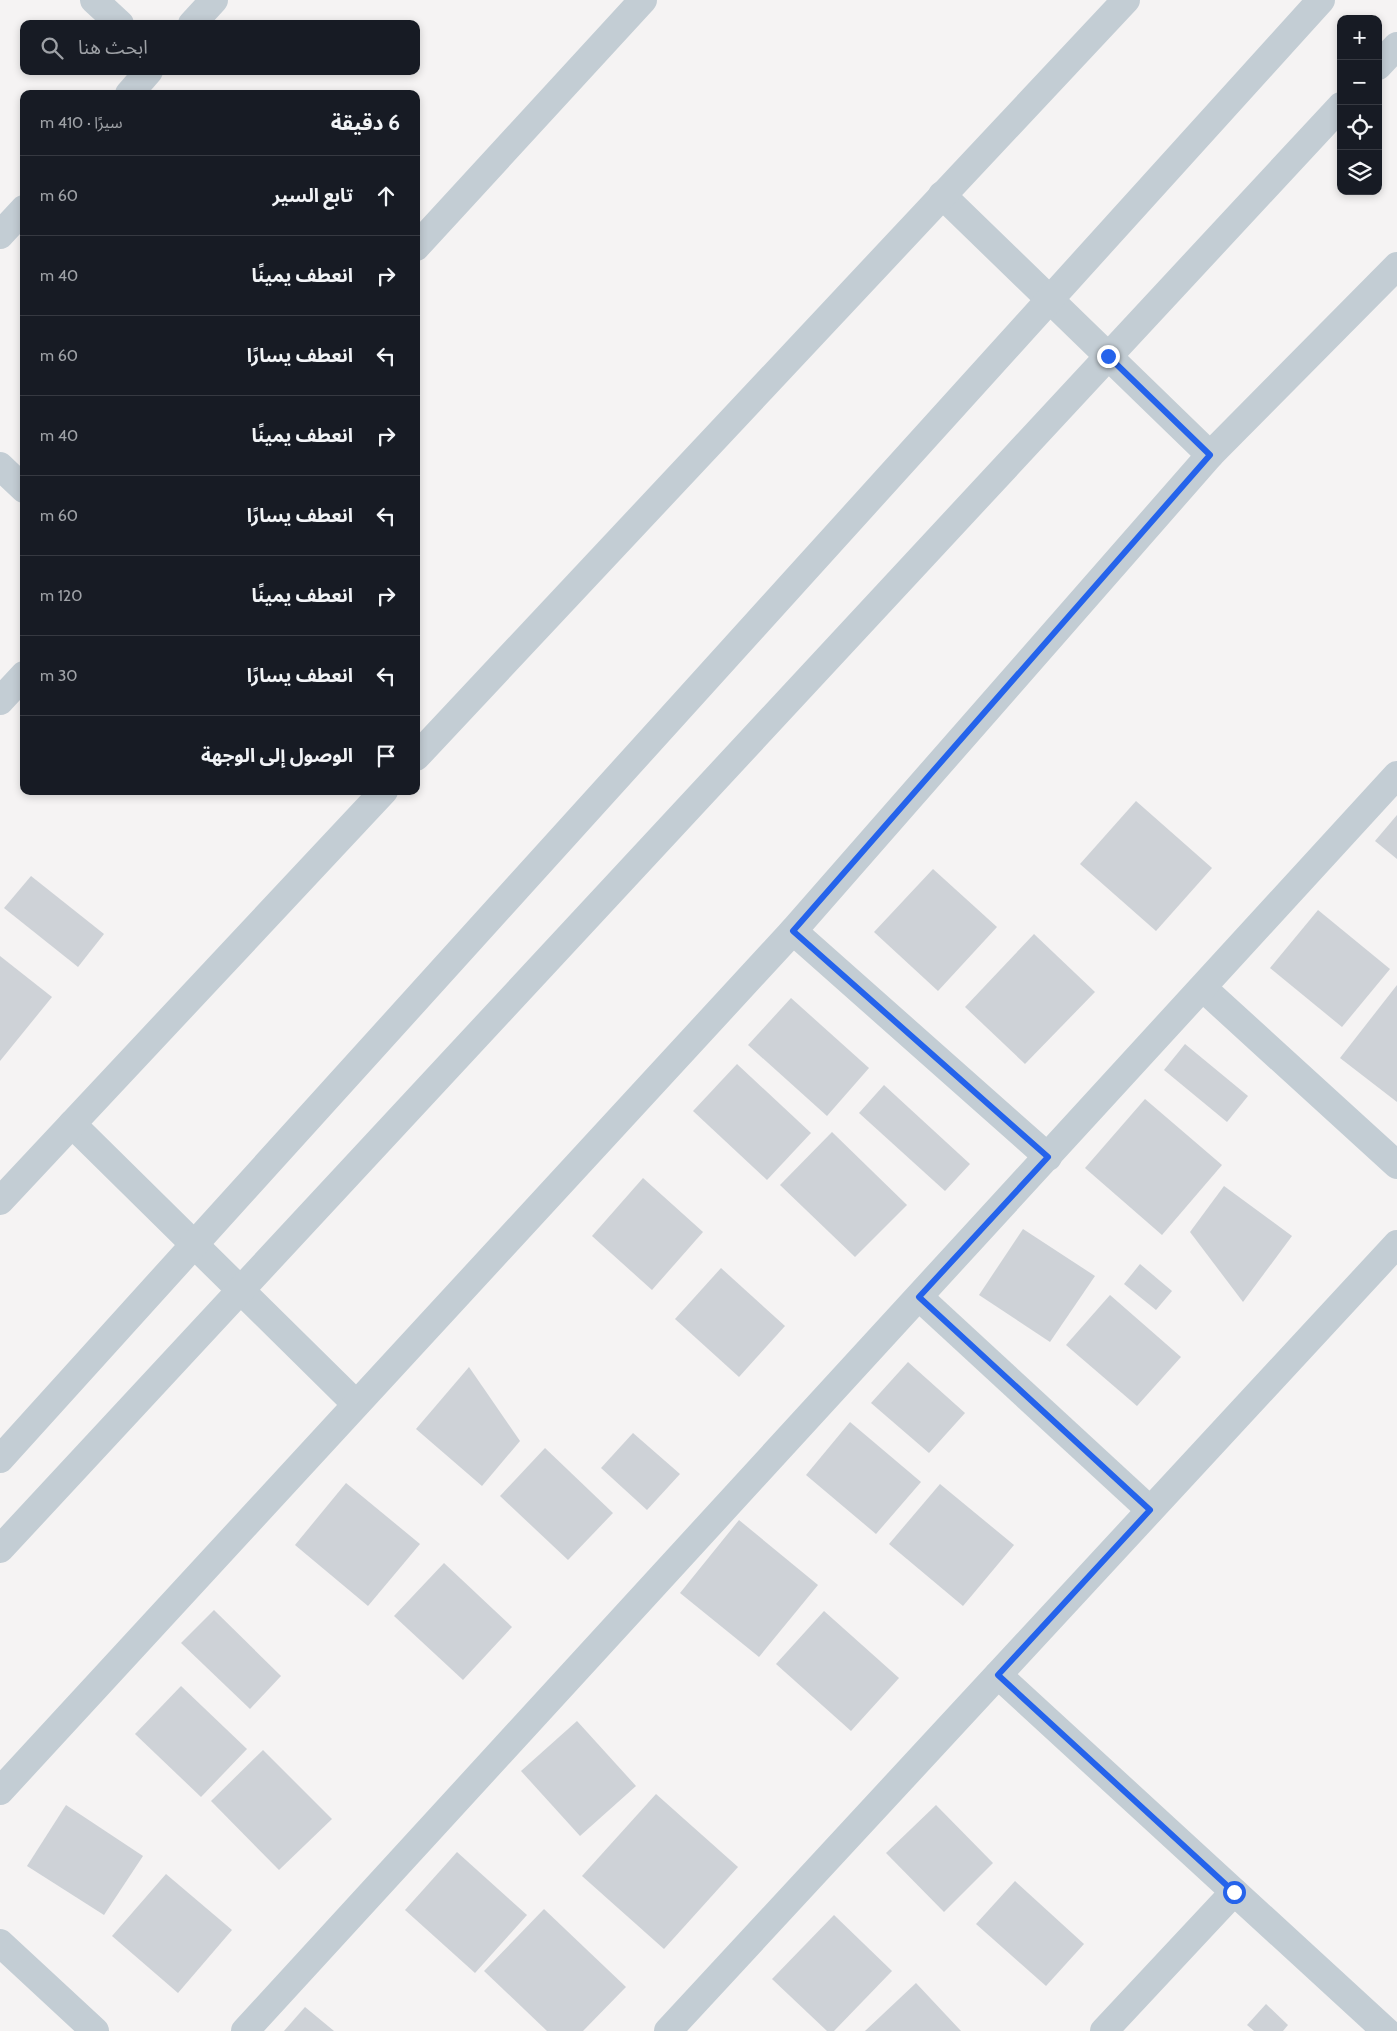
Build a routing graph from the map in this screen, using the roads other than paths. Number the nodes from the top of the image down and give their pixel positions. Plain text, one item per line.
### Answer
1 (94, 0) edge
2 (214, 0) edge
3 (643, 0) edge
4 (1126, 0) edge
5 (1321, 0) edge
6 (116, 20) edge
7 (196, 20) edge
8 (1397, 46) edge
9 (1382, 62) edge
10 (146, 75) edge
11 (132, 90) edge
12 (1337, 110) edge
13 (942, 196) junction
14 (20, 213) edge
15 (0, 235) edge
16 (420, 243) edge
17 (1397, 266) edge
18 (1050, 300) junction
19 (1108, 356) junction
20 (1210, 455) junction
21 (0, 466) edge
22 (20, 485) edge
23 (20, 679) edge
24 (0, 701) edge
25 (420, 753) edge
26 (1397, 775) edge
27 (380, 795) edge
28 (793, 931) junction
29 (1204, 988) junction
30 (72, 1124) junction
31 (1048, 1157) junction
32 (1397, 1165) edge
33 (0, 1201) edge
34 (194, 1244) junction
35 (1397, 1244) edge
36 (241, 1290) junction
37 (919, 1297) junction
38 (356, 1404) junction
39 (0, 1459) edge
40 (1150, 1510) junction
41 (0, 1549) edge
42 (998, 1675) junction
43 (0, 1791) edge
44 (1234, 1892) junction
45 (0, 1943) edge
46 (95, 2031) edge
47 (246, 2031) edge
48 (668, 2031) edge
49 (1104, 2031) edge
50 (1386, 2031) edge

1 - 6 street
2 - 7 street
3 - 16 street
4 - 13 street
5 - 18 street
8 - 9 street
10 - 11 street
12 - 19 street
13 - 18 street
13 - 25 street
14 - 15 street
17 - 20 street
18 - 19 street
18 - 34 street
19 - 20 street
19 - 36 street
20 - 28 street
21 - 22 street
23 - 24 street
26 - 29 street
27 - 30 street
28 - 31 street
28 - 38 street
29 - 31 street
29 - 32 street
30 - 33 street
30 - 34 street
31 - 37 street
34 - 36 street
34 - 39 street
35 - 40 street
36 - 38 street
36 - 41 street
37 - 40 street
37 - 47 street
38 - 43 street
40 - 42 street
42 - 44 street
42 - 48 street
44 - 49 street
44 - 50 street
45 - 46 street

